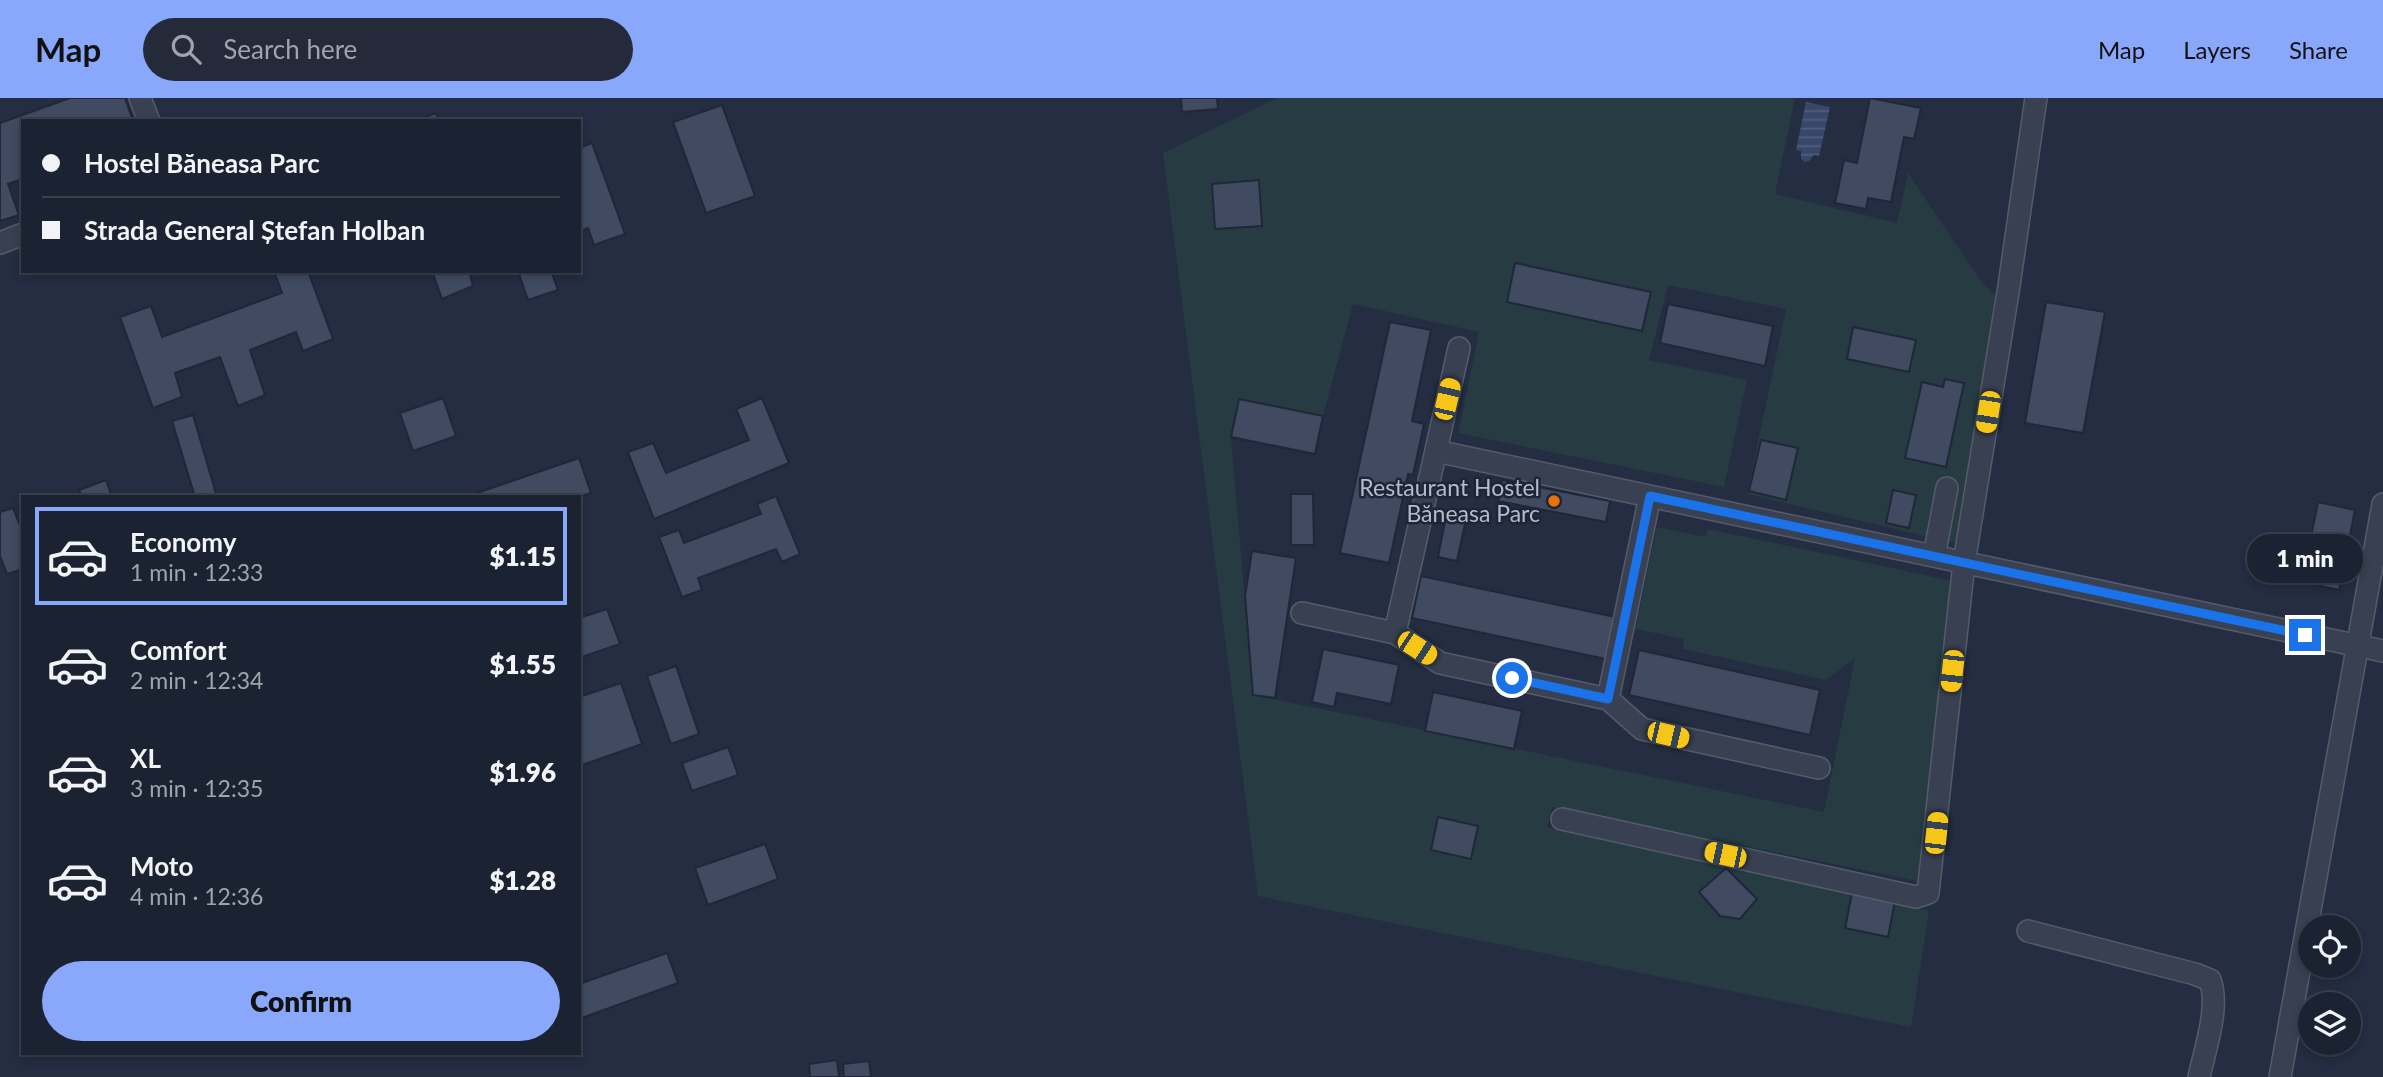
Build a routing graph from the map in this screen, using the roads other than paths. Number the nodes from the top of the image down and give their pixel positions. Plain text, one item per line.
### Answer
1 (140, 98) edge
2 (2036, 98) edge
3 (148, 119) edge
4 (21, 235) edge
5 (0, 243) edge
6 (1459, 348) dead end
7 (1436, 451) junction
8 (1947, 488) dead end
9 (1650, 496) junction
10 (2383, 504) edge
11 (1934, 556) junction
12 (1964, 563) junction
13 (1302, 613) dead end
14 (1395, 633) junction
15 (2357, 646) junction
16 (2383, 651) edge
17 (1608, 699) junction
18 (1819, 768) dead end
19 (1562, 819) dead end
20 (2028, 931) dead end
21 (2199, 1077) edge
22 (2280, 1077) edge

1 - 3 street
2 - 12 street
4 - 5 street
6 - 7 street
7 - 9 street
7 - 14 street
8 - 11 street
9 - 11 street
9 - 17 street
10 - 15 street
11 - 12 street
12 - 15 street
12 - 19 street
13 - 14 street
14 - 17 street
15 - 16 street
15 - 22 street
17 - 18 street
20 - 21 street

